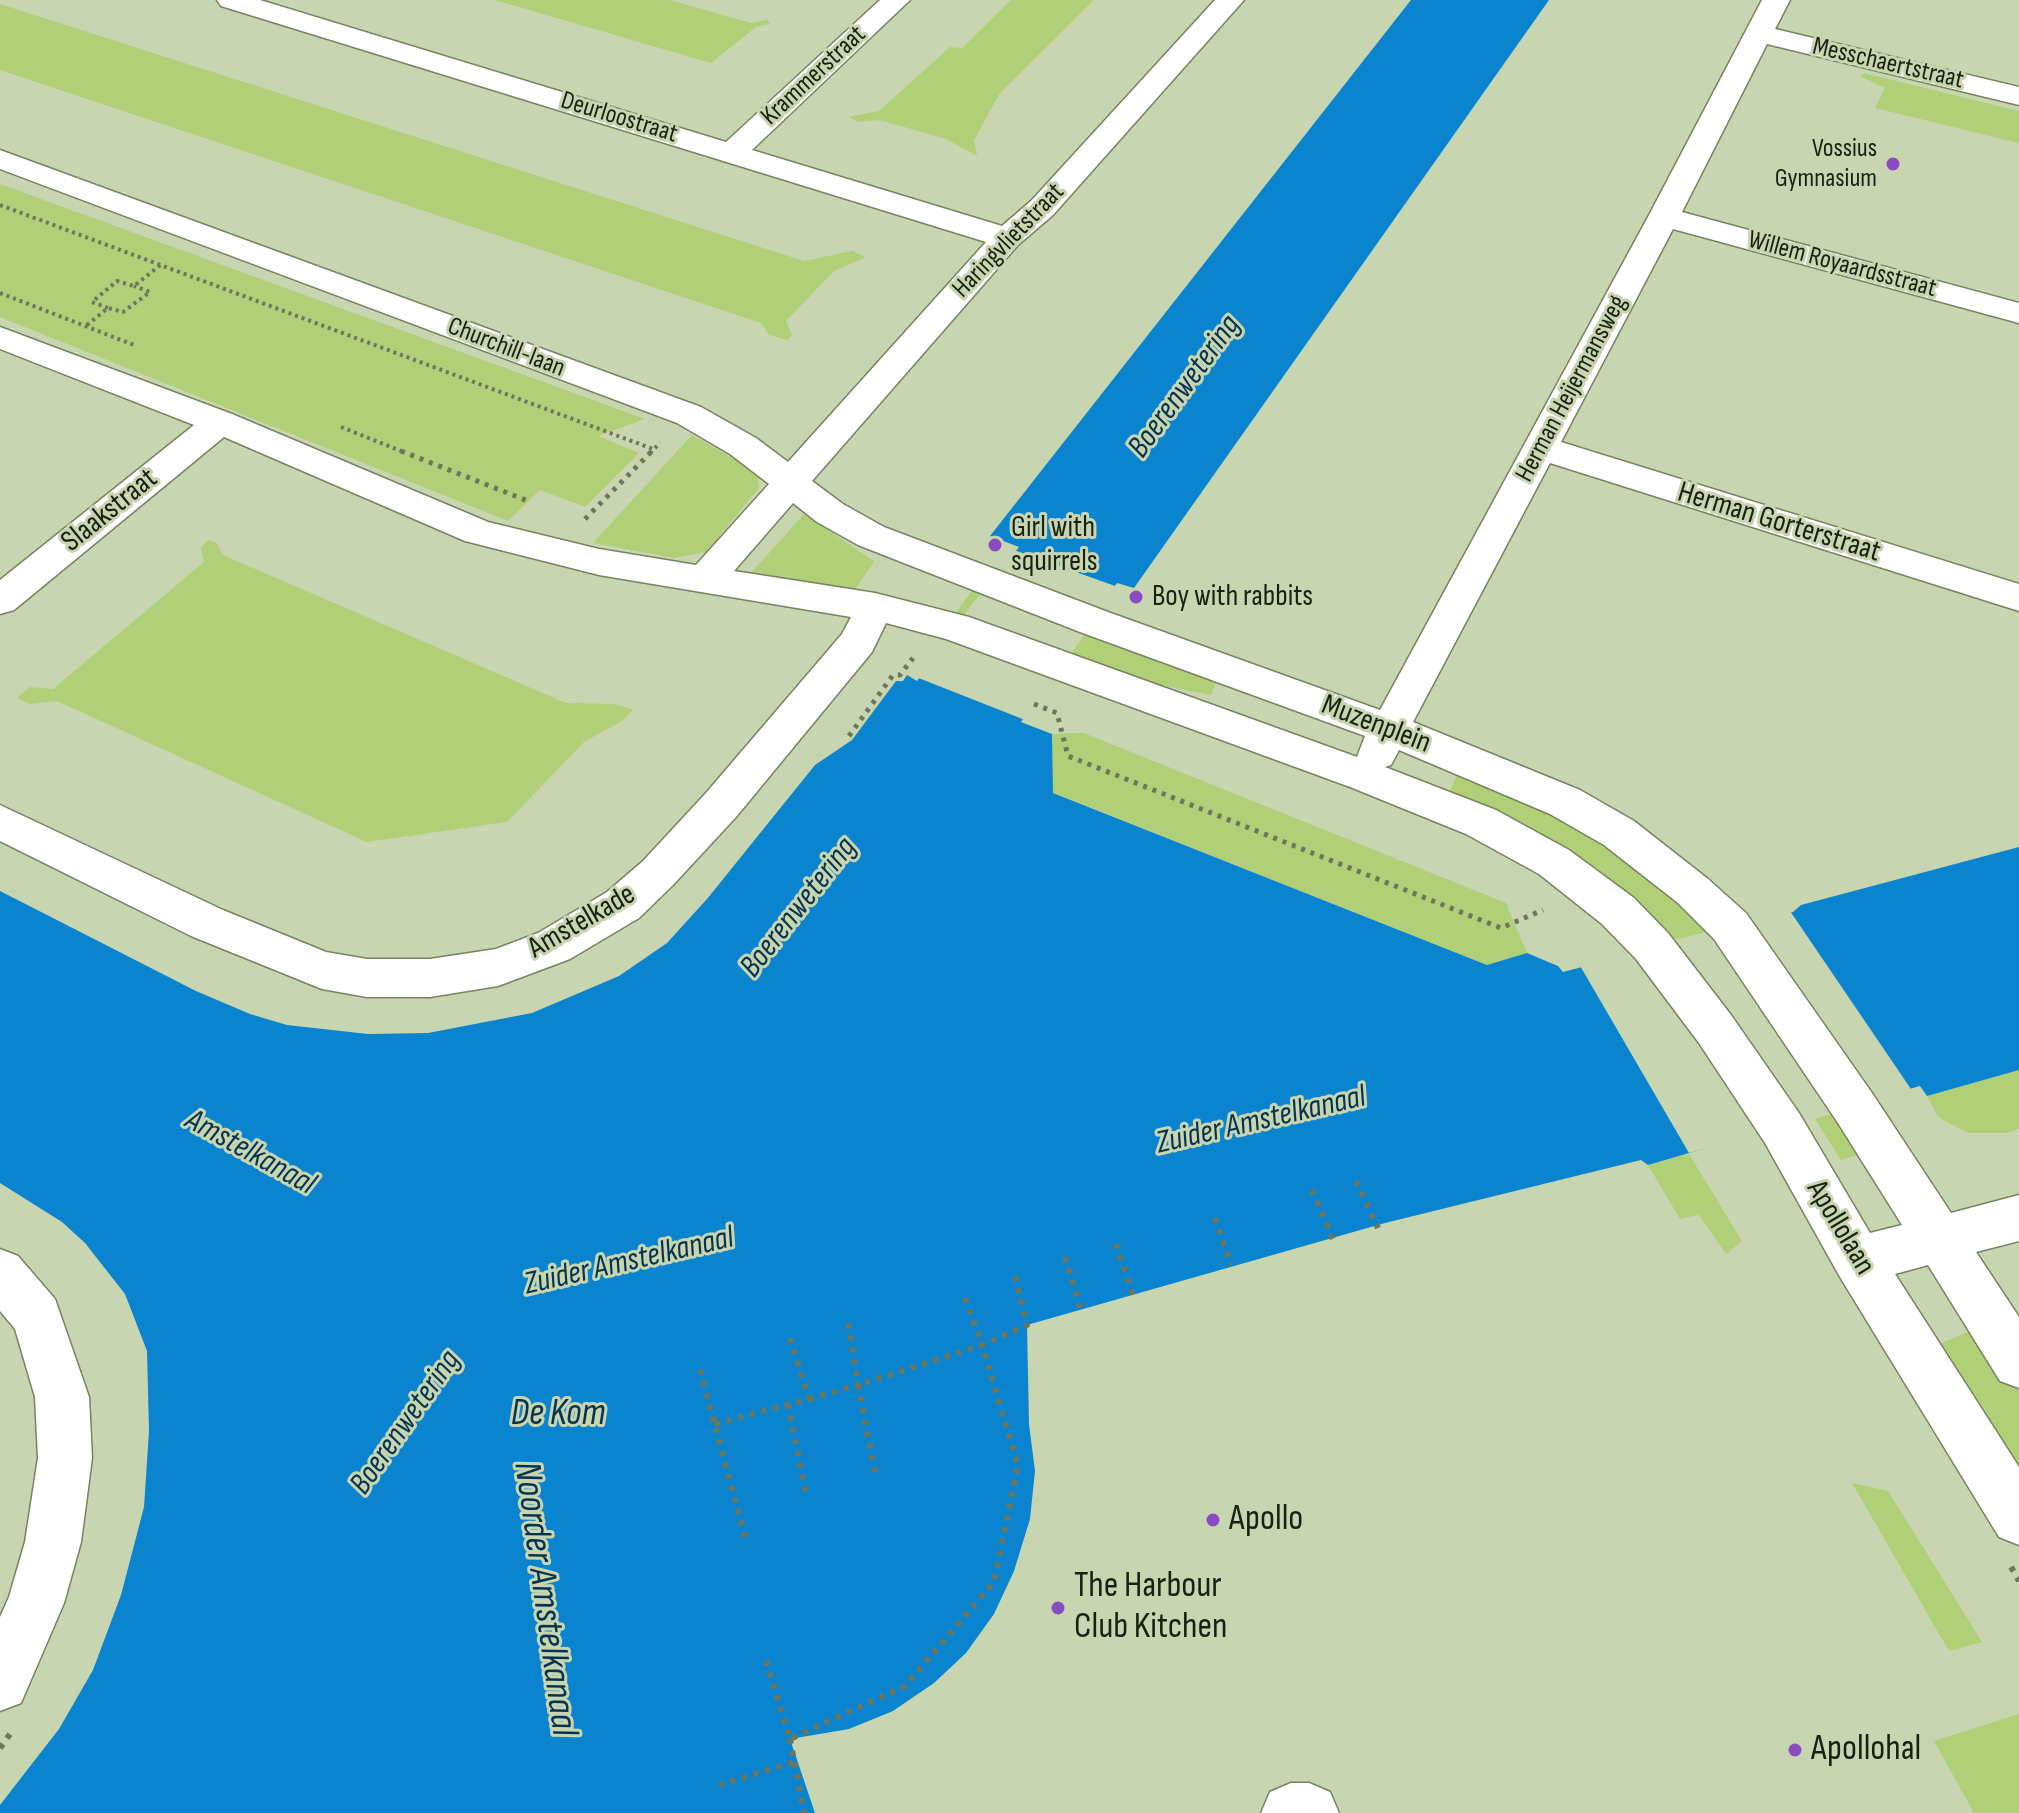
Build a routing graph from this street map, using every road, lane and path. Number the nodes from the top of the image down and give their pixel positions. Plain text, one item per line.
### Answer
1 (231, 0) edge
2 (1230, 0) edge
3 (1776, 0) edge
4 (891, 1) edge
5 (1757, 33) junction
6 (2019, 96) edge
7 (732, 153) junction
8 (0, 159) edge
9 (0, 205) edge
10 (1664, 217) junction
11 (201, 232) junction
12 (1007, 238) junction
13 (162, 263) junction
14 (134, 286) junction
15 (108, 308) junction
16 (2019, 313) edge
17 (0, 337) edge
18 (48, 356) junction
19 (689, 415) junction
20 (220, 422) junction
21 (1540, 448) junction
22 (653, 449) junction
23 (789, 484) junction
24 (553, 551) junction
25 (706, 578) junction
26 (989, 582) joint
27 (2019, 598) edge
28 (0, 600) edge
29 (875, 607) junction
30 (900, 675) dead end
31 (1057, 713) dead end
32 (1389, 729) junction
33 (849, 736) dead end
34 (1365, 776) junction
35 (0, 822) edge
36 (1537, 914) dead end
37 (1652, 946) joint
38 (1356, 1181) dead end
39 (1312, 1190) dead end
40 (1215, 1218) dead end
41 (2019, 1218) edge
42 (1378, 1228) dead end
43 (1333, 1239) dead end
44 (1938, 1240) junction
45 (1116, 1244) dead end
46 (1065, 1257) dead end
47 (1858, 1260) junction
48 (1231, 1265) dead end
49 (0, 1273) edge
50 (1015, 1276) dead end
51 (963, 1292) dead end
52 (1133, 1296) dead end
53 (1081, 1310) dead end
54 (848, 1320) dead end
55 (789, 1335) dead end
56 (982, 1345) junction
57 (2019, 1363) edge
58 (700, 1370) dead end
59 (858, 1385) junction
60 (809, 1399) junction
61 (788, 1404) junction
62 (715, 1424) junction
63 (875, 1472) dead end
64 (806, 1494) dead end
65 (2019, 1517) edge
66 (745, 1537) dead end
67 (766, 1661) dead end
68 (0, 1682) edge
69 (790, 1739) junction
70 (794, 1762) junction
71 (719, 1785) dead end
72 (804, 1813) edge
73 (1291, 1813) edge
74 (1309, 1813) edge

1 - 7 street, Deurloostraat
2 - 12 street, Haringvlietstraat
3 - 5 street, Herman Heijermansweg
4 - 7 street, Krammerstraat
5 - 6 street, Messchaertstraat
5 - 10 street, Herman Heijermansweg
7 - 12 street, Deurloostraat
8 - 11 street, Churchill-laan
9 - 13 path
10 - 16 street, Willem Royaardsstraat
10 - 21 street, Herman Heijermansweg
11 - 13 path
11 - 19 street, Churchill-laan
12 - 23 street, Haringvlietstraat
13 - 14 path
13 - 22 path
14 - 15 path
14 - 15 path
15 - 18 path
17 - 18 street
18 - 20 street
19 - 22 path
19 - 23 street, Churchill-laan
20 - 24 street
20 - 28 street, Slaakstraat
21 - 27 street, Herman Gorterstraat
21 - 32 street, Herman Heijermansweg
22 - 24 path
23 - 25 street, Haringvlietstraat
23 - 26 street, Churchill-laan
24 - 25 street
25 - 29 street
26 - 32 street, Muzenplein
29 - 34 street, Muzenplein
29 - 35 street, Amstelkade
30 - 33 path
31 - 36 path
32 - 34 street, Herman Heijermansweg
32 - 44 street, Muzenplein
34 - 37 street, Muzenplein
37 - 47 street, Apollolaan
38 - 42 path
39 - 43 path
40 - 48 path
41 - 44 street
44 - 47 street
44 - 57 street
45 - 52 path
46 - 53 path
47 - 65 street, Apollolaan
49 - 68 street
50 - 56 path
51 - 56 path
54 - 59 path
55 - 60 path
56 - 59 path
56 - 69 path
58 - 62 path
59 - 60 path
59 - 63 path
60 - 61 path
61 - 62 path
61 - 64 path
62 - 66 path
67 - 69 path
69 - 70 path
70 - 71 path
70 - 72 path
73 - 74 street

